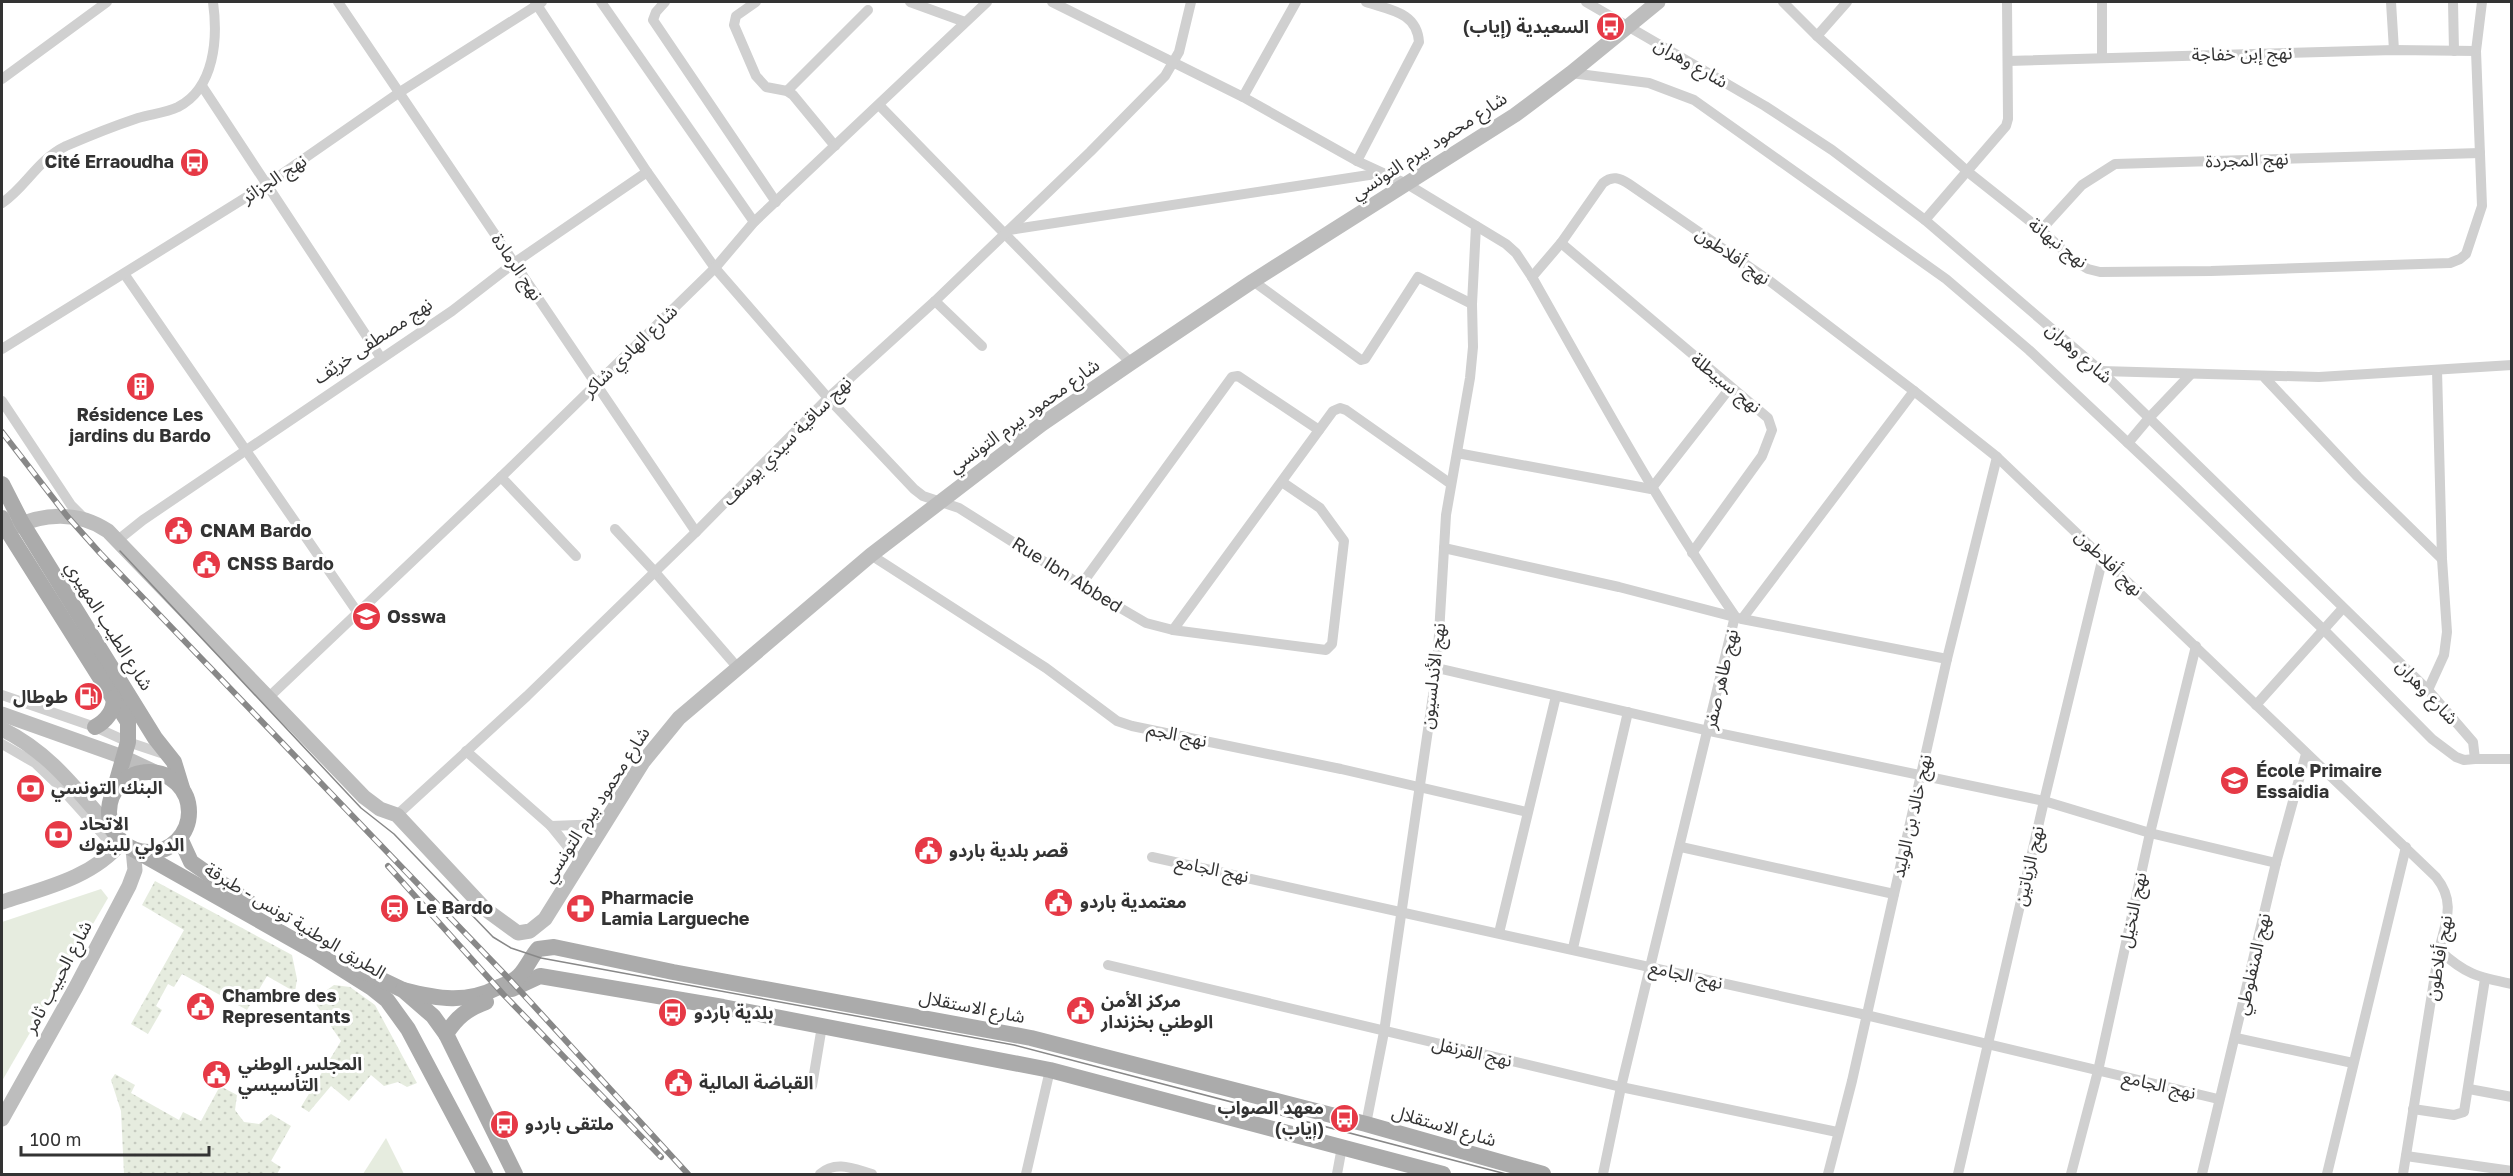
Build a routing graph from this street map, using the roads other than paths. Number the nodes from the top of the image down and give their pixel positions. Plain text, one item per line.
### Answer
1 (106, 2) edge
2 (213, 2) edge
3 (338, 2) edge
4 (601, 2) edge
5 (665, 2) edge
6 (756, 2) edge
7 (910, 2) edge
8 (987, 2) edge
9 (1052, 2) edge
10 (1191, 2) edge
11 (1296, 2) edge
12 (1366, 2) edge
13 (1586, 2) edge
14 (1658, 2) edge
15 (1783, 2) edge
16 (1847, 2) edge
17 (2007, 2) edge
18 (2102, 2) edge
19 (2391, 2) edge
20 (2453, 2) edge
21 (2482, 2) edge
22 (538, 3) edge
23 (868, 10) dead end
24 (964, 22) junction
25 (1628, 26) junction
26 (1817, 36) junction
27 (2394, 50) junction
28 (2454, 51) junction
29 (2476, 51) junction
30 (2102, 58) junction
31 (2008, 60) junction
32 (1174, 63) junction
33 (1571, 73) junction
34 (2, 79) edge
35 (202, 86) junction
36 (787, 91) junction
37 (400, 92) junction
38 (1243, 97) junction
39 (880, 106) junction
40 (835, 146) junction
41 (2480, 153) junction
42 (1357, 160) junction
43 (647, 172) junction
44 (1968, 172) junction
45 (1382, 173) junction
46 (1407, 184) junction
47 (266, 185) junction
48 (776, 202) junction
49 (2, 203) edge
50 (1925, 220) junction
51 (754, 222) junction
52 (1476, 226) junction
53 (2041, 230) junction
54 (1006, 232) junction
55 (1561, 243) junction
56 (514, 263) junction
57 (715, 268) junction
58 (125, 275) junction
59 (1532, 277) junction
60 (1253, 281) junction
61 (935, 301) junction
62 (1472, 304) junction
63 (982, 346) dead end
64 (2, 349) edge
65 (381, 358) junction
66 (1131, 363) junction
67 (2511, 364) edge
68 (2437, 370) junction
69 (2102, 371) junction
70 (2190, 375) junction
71 (2265, 378) junction
72 (595, 384) junction
73 (1730, 388) junction
74 (1914, 391) junction
75 (828, 398) junction
76 (2, 401) edge
77 (2149, 417) junction
78 (1318, 430) junction
79 (2128, 443) junction
80 (247, 451) junction
81 (1456, 453) junction
82 (1997, 457) junction
83 (501, 477) junction
84 (1282, 482) junction
85 (2, 484) edge
86 (1451, 484) junction
87 (1651, 489) junction
88 (941, 501) junction
89 (84, 518) junction
90 (8, 526) edge
91 (615, 529) dead end
92 (696, 532) junction
93 (118, 540) junction
94 (1444, 548) junction
95 (1692, 553) junction
96 (871, 555) junction
97 (576, 556) dead end
98 (2103, 557) junction
99 (2442, 559) junction
100 (654, 571) junction
101 (1081, 585) junction
102 (2343, 608) junction
103 (358, 613) junction
104 (1738, 617) junction
105 (1173, 630) junction
106 (2324, 630) junction
107 (2196, 646) junction
108 (1947, 659) junction
109 (738, 668) junction
110 (1437, 668) junction
111 (2428, 690) junction
112 (2, 695) edge
113 (1556, 696) junction
114 (269, 697) junction
115 (114, 698) junction
116 (2256, 705) junction
117 (1628, 712) junction
118 (2, 714) edge
119 (95, 727) junction
120 (2, 729) edge
121 (1709, 730) junction
122 (2, 744) edge
123 (126, 749) junction
124 (466, 751) junction
125 (2306, 754) junction
126 (172, 759) junction
127 (2475, 759) junction
128 (2511, 759) edge
129 (155, 772) junction
130 (1922, 776) junction
131 (1419, 786) junction
132 (182, 788) junction
133 (114, 792) junction
134 (2044, 801) junction
135 (1527, 812) junction
136 (397, 815) junction
137 (604, 824) junction
138 (551, 826) junction
139 (2150, 833) junction
140 (180, 838) junction
141 (124, 842) junction
142 (1681, 847) junction
143 (2406, 848) junction
144 (110, 855) junction
145 (1152, 856) dead end
146 (581, 863) junction
147 (2276, 863) junction
148 (1894, 894) junction
149 (2, 902) edge
150 (1401, 910) junction
151 (1499, 933) junction
152 (1573, 948) junction
153 (2439, 950) junction
154 (1108, 965) dead end
155 (1651, 967) junction
156 (2485, 979) junction
157 (2511, 984) edge
158 (403, 990) junction
159 (1866, 1015) junction
160 (822, 1026) junction
161 (1384, 1032) junction
162 (446, 1034) junction
163 (2236, 1038) junction
164 (1989, 1044) junction
165 (2353, 1063) junction
166 (1050, 1070) junction
167 (2098, 1071) junction
168 (469, 1083) junction
169 (812, 1086) dead end
170 (1622, 1086) junction
171 (2469, 1089) junction
172 (444, 1096) junction
173 (2511, 1097) edge
174 (2218, 1099) junction
175 (2413, 1109) junction
176 (2, 1116) edge
177 (1366, 1124) junction
178 (1837, 1132) junction
179 (1341, 1147) junction
180 (2406, 1156) junction
181 (2457, 1169) edge
182 (2511, 1171) edge
183 (485, 1174) edge
184 (515, 1174) edge
185 (820, 1174) edge
186 (872, 1174) edge
187 (1026, 1174) edge
188 (1337, 1174) edge
189 (1443, 1174) edge
190 (1543, 1174) edge
191 (1603, 1174) edge
192 (1828, 1174) edge
193 (1958, 1174) edge
194 (2071, 1174) edge
195 (2202, 1174) edge
196 (2327, 1174) edge
197 (2403, 1174) edge

1 - 34 street
2 - 35 street
3 - 37 street, نهج الرمادة
4 - 51 street
5 - 48 street
6 - 36 street
7 - 24 street
8 - 24 street, شارع الهادي شاكر
9 - 32 street, نهج طاهر صفر
10 - 32 street
11 - 38 street
12 - 42 street
13 - 25 street, شارع وهران
14 - 25 main road, شارع محمود بيرم التونسي
15 - 26 street, نهج نبهانة
16 - 26 street
17 - 31 street
18 - 30 street
19 - 27 street
20 - 28 street
21 - 29 street
22 - 37 street, نهج الجزائر
22 - 43 street, Rue Ibn Abbed
23 - 36 street
24 - 39 street, شارع الهادي شاكر
25 - 33 main road, شارع محمود بيرم التونسي
25 - 50 street, شارع وهران
26 - 44 street, نهج نبهانة
27 - 28 street, نهج إبن خفاجة
27 - 30 street, نهج إبن خفاجة
28 - 29 street, نهج إبن خفاجة
29 - 41 street
30 - 31 street, نهج إبن خفاجة
31 - 44 street
32 - 38 street, نهج طاهر صفر
32 - 54 street, نهج ساقية سيدي يوسف
33 - 46 main road, شارع محمود بيرم التونسي
33 - 79 street
35 - 47 street
35 - 49 street
36 - 40 street
37 - 47 street, نهج الجزائر
37 - 56 street, نهج الرمادة
38 - 42 street, نهج طاهر صفر
39 - 40 street, شارع الهادي شاكر
39 - 54 street
40 - 48 street, شارع الهادي شاكر
41 - 53 street, نهج المجردة
41 - 53 street, نهج نبهانة
42 - 45 street, نهج طاهر صفر
43 - 56 street, نهج مصطفى خريّف
43 - 57 street, Rue Ibn Abbed
44 - 50 street
44 - 53 street, نهج نبهانة
45 - 46 street, نهج طاهر صفر
45 - 54 street
46 - 52 street, نهج طاهر صفر
46 - 60 main road, شارع محمود بيرم التونسي
47 - 58 street, نهج الجزائر
47 - 65 street
48 - 51 street, شارع الهادي شاكر
50 - 69 street, شارع وهران
51 - 57 street, شارع الهادي شاكر
52 - 59 street, نهج طاهر صفر
52 - 62 street, نهج الأندلسيون
54 - 61 street, نهج ساقية سيدي يوسف
54 - 66 street
55 - 59 street, نهج أفلاطون
55 - 73 street, نهج سبيطلة
55 - 74 street, نهج أفلاطون
56 - 65 street, نهج مصطفى خريّف
56 - 72 street, نهج الرمادة
57 - 72 street, شارع الهادي شاكر
57 - 75 street, Rue Ibn Abbed
58 - 64 street, نهج الجزائر
58 - 80 street
59 - 87 street, نهج طاهر صفر
60 - 62 street
60 - 66 main road, شارع محمود بيرم التونسي
61 - 63 street
61 - 75 street, نهج ساقية سيدي يوسف
62 - 81 street, نهج الأندلسيون
65 - 80 street, نهج مصطفى خريّف
66 - 88 main road, شارع محمود بيرم التونسي
67 - 68 street
68 - 71 street
68 - 99 street
69 - 70 street
69 - 77 street, شارع وهران
70 - 71 street
70 - 77 street
71 - 99 street
72 - 83 street, شارع الهادي شاكر
72 - 92 street, نهج الرمادة
73 - 87 street
73 - 95 street, نهج سبيطلة
74 - 82 street, نهج أفلاطون
74 - 104 street
75 - 88 street, Rue Ibn Abbed
75 - 92 street, نهج ساقية سيدي يوسف
76 - 89 street
77 - 79 street
77 - 102 street, شارع وهران
78 - 84 street
78 - 86 street
78 - 101 street
79 - 106 street
80 - 93 street, نهج مصطفى خريّف
80 - 103 street
81 - 86 street, نهج الأندلسيون
81 - 87 street
82 - 98 street, نهج أفلاطون
82 - 108 street, نهج خالد بن الوليد
83 - 97 street
83 - 103 street, شارع الهادي شاكر
84 - 105 street
84 - 105 street, Rue Ibn Abbed
85 - 90 main road, شارع الطيب المهيري
86 - 94 street, نهج الأندلسيون
87 - 95 street, نهج طاهر صفر
88 - 96 main road, شارع محمود بيرم التونسي
88 - 101 street, Rue Ibn Abbed
89 - 90 main road
89 - 93 main road
90 - 115 main road, شارع الطيب المهيري
90 - 126 main road, شارع الطيب المهيري
91 - 100 street
92 - 100 street, نهج ساقية سيدي يوسف
93 - 114 main road
94 - 104 street
94 - 110 street, نهج الأندلسيون
95 - 104 street, نهج طاهر صفر
96 - 109 main road, شارع محمود بيرم التونسي
96 - 131 street, نهج الجم
98 - 107 street, نهج أفلاطون
98 - 134 street, نهج الزياتين
99 - 111 street
100 - 109 street
100 - 124 street, نهج ساقية سيدي يوسف
101 - 105 street, Rue Ibn Abbed
102 - 106 street
102 - 111 street, شارع وهران
103 - 114 street, شارع الهادي شاكر
104 - 108 street
104 - 121 street, نهج طاهر صفر
106 - 116 street
106 - 127 street
107 - 116 street, نهج أفلاطون
107 - 139 street, نهج النخيل
108 - 130 street, نهج خالد بن الوليد
109 - 137 main road, شارع محمود بيرم التونسي
110 - 113 street
110 - 131 street, نهج الأندلسيون
111 - 127 street, شارع وهران
112 - 119 street
113 - 117 street
113 - 135 street
114 - 136 main road
115 - 119 main road
115 - 123 main road, شارع الطيب المهيري
116 - 125 street, نهج أفلاطون
117 - 121 street
117 - 152 street
118 - 123 main road
119 - 123 street
120 - 141 main road
121 - 130 street
121 - 142 street, نهج طاهر صفر
122 - 144 street
123 - 126 street
123 - 129 main road
123 - 133 main road, شارع الطيب المهيري
124 - 136 street, نهج ساقية سيدي يوسف
124 - 138 street
125 - 143 street, نهج أفلاطون
125 - 147 street, نهج المنفلوطي
126 - 132 main road, شارع الطيب المهيري
127 - 128 street
129 - 132 main road
129 - 133 main road
130 - 134 street
130 - 148 street, نهج خالد بن الوليد
131 - 135 street, نهج الجم
131 - 150 street, نهج الأندلسيون
132 - 140 main road, شارع الطيب المهيري
133 - 141 main road, شارع الطيب المهيري
134 - 139 street
134 - 164 street, نهج الزياتين
135 - 151 street
136 - 146 main road, شارع محمود بيرم التونسي
137 - 138 street
137 - 146 main road, شارع محمود بيرم التونسي
138 - 146 street
139 - 147 street
139 - 167 street, نهج النخيل
140 - 141 main road
140 - 158 main road, الطريق الوطنية تونس - طبرقة
141 - 144 main road
141 - 172 main road, الطريق الوطنية تونس - طبرقة
141 - 176 main road, شارع الحبيب ثامر
142 - 148 street
142 - 155 street, نهج طاهر صفر
143 - 153 street, نهج أفلاطون
143 - 165 street
144 - 149 main road
145 - 150 street, نهج الجامع
147 - 163 street, نهج المنفلوطي
148 - 159 street, نهج خالد بن الوليد
150 - 151 street, نهج الجامع
150 - 161 street, نهج الأندلسيون
151 - 152 street, نهج الجامع
152 - 155 street, نهج الجامع
153 - 156 street
153 - 175 street, نهج أفلاطون
154 - 161 street, نهج القرنفل
155 - 159 street, نهج الجامع
155 - 170 street, نهج طاهر صفر
156 - 157 street
156 - 171 street
158 - 162 main road, الطريق الوطنية تونس - طبرقة
158 - 177 main road, شارع الاستقلال
159 - 164 street, نهج الجامع
159 - 178 street, نهج خالد بن الوليد
160 - 162 main road
160 - 166 main road
160 - 169 street
161 - 170 street, نهج القرنفل
161 - 177 street, نهج الأندلسيون
162 - 168 main road, الطريق الوطنية تونس - طبرقة
163 - 165 street
163 - 174 street, نهج المنفلوطي
164 - 167 street, نهج الجامع
164 - 193 street, نهج الزياتين
165 - 196 street
166 - 179 main road
166 - 187 street
167 - 174 street, نهج الجامع
167 - 194 street, نهج النخيل
168 - 172 main road
168 - 184 main road, الطريق الوطنية تونس - طبرقة
170 - 178 street, نهج القرنفل
170 - 191 street, نهج طاهر صفر
171 - 173 street
171 - 175 street
172 - 183 main road, الطريق الوطنية تونس - طبرقة
174 - 195 street, نهج المنفلوطي
175 - 180 street, نهج أفلاطون
177 - 190 main road, شارع الاستقلال
178 - 192 street, نهج خالد بن الوليد
179 - 188 street
179 - 189 main road
180 - 181 street
180 - 197 street, نهج أفلاطون
181 - 182 street
185 - 186 street

